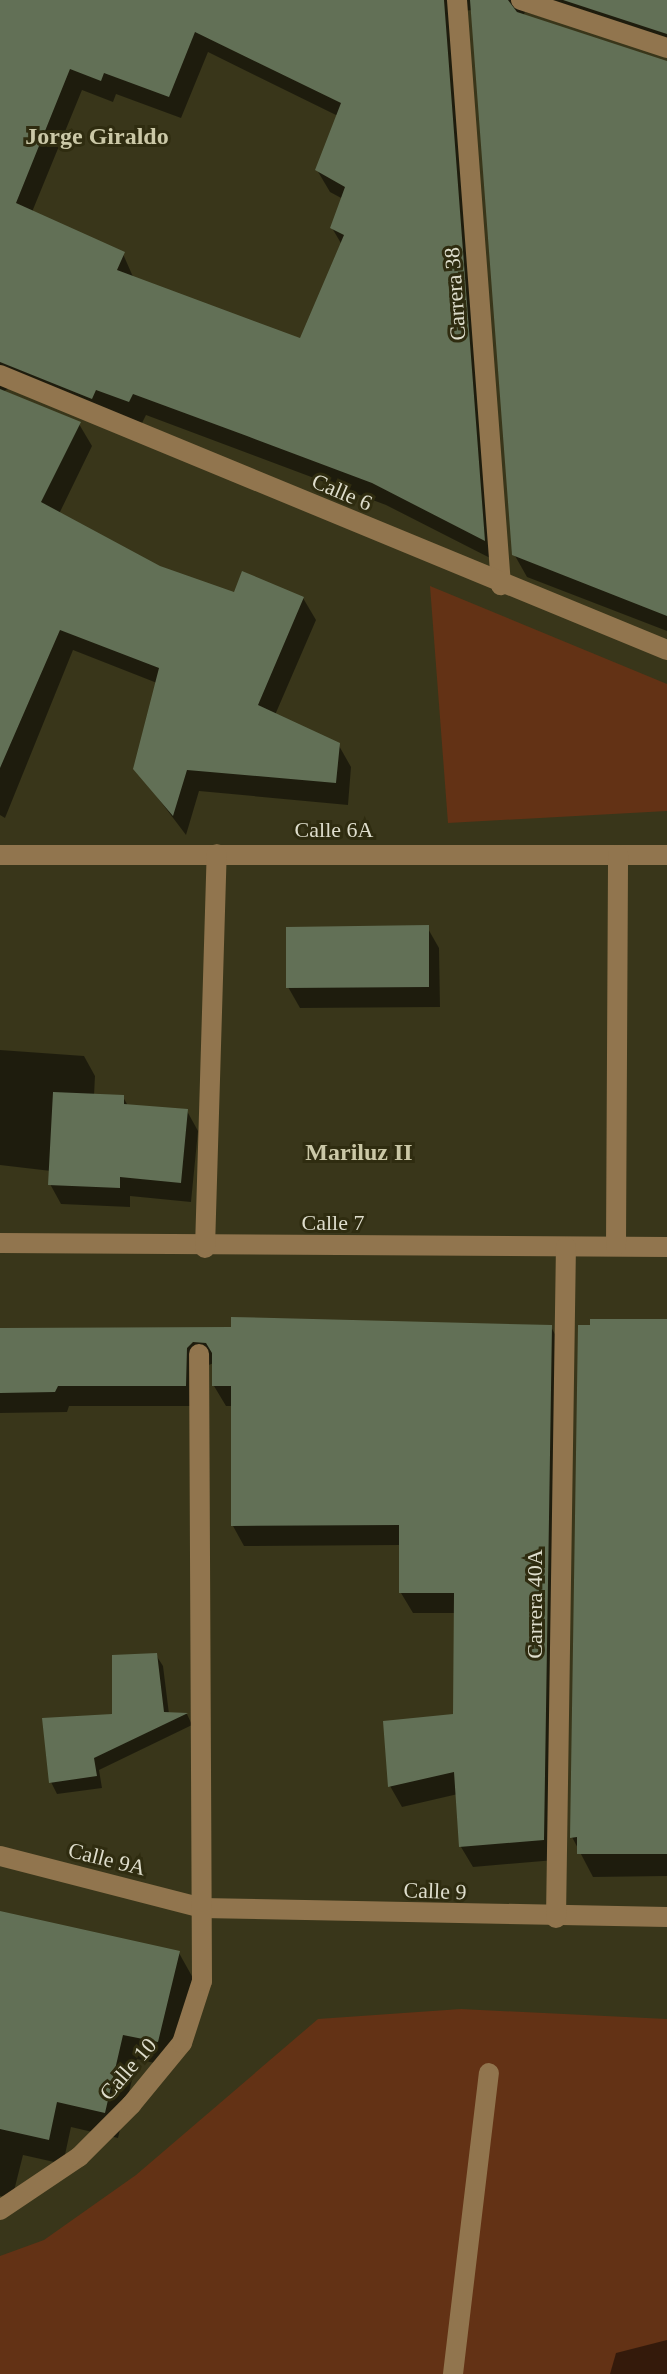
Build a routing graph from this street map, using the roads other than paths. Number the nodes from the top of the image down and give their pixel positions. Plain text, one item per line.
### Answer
1 (457, 0) edge
2 (521, 0) edge
3 (667, 48) edge
4 (0, 375) edge
5 (501, 585) junction
6 (667, 650) edge
7 (217, 854) junction
8 (0, 855) edge
9 (618, 855) junction
10 (667, 855) edge
11 (0, 1243) edge
12 (616, 1246) junction
13 (566, 1247) junction
14 (667, 1247) edge
15 (205, 1248) junction
16 (199, 1354) dead end
17 (0, 1856) edge
18 (202, 1908) junction
19 (667, 1917) edge
20 (556, 1918) junction
21 (489, 2073) dead end
22 (0, 2210) edge
23 (453, 2374) edge

1 - 5 street, Carrera 38
2 - 3 street
4 - 5 street, Calle 6
5 - 6 street, Calle 6
7 - 8 street, Calle 6A
7 - 9 street, Calle 6A
7 - 15 street
9 - 10 street, Calle 6A
9 - 12 street
11 - 15 street, Calle 7
12 - 13 street, Calle 7
12 - 14 street, Calle 7
13 - 15 street, Calle 7
13 - 20 street, Carrera 40A
16 - 18 street, Calle 10
17 - 18 street, Calle 9A
18 - 20 street, Calle 9
18 - 22 street, Calle 10
19 - 20 street, Calle 9
21 - 23 street

